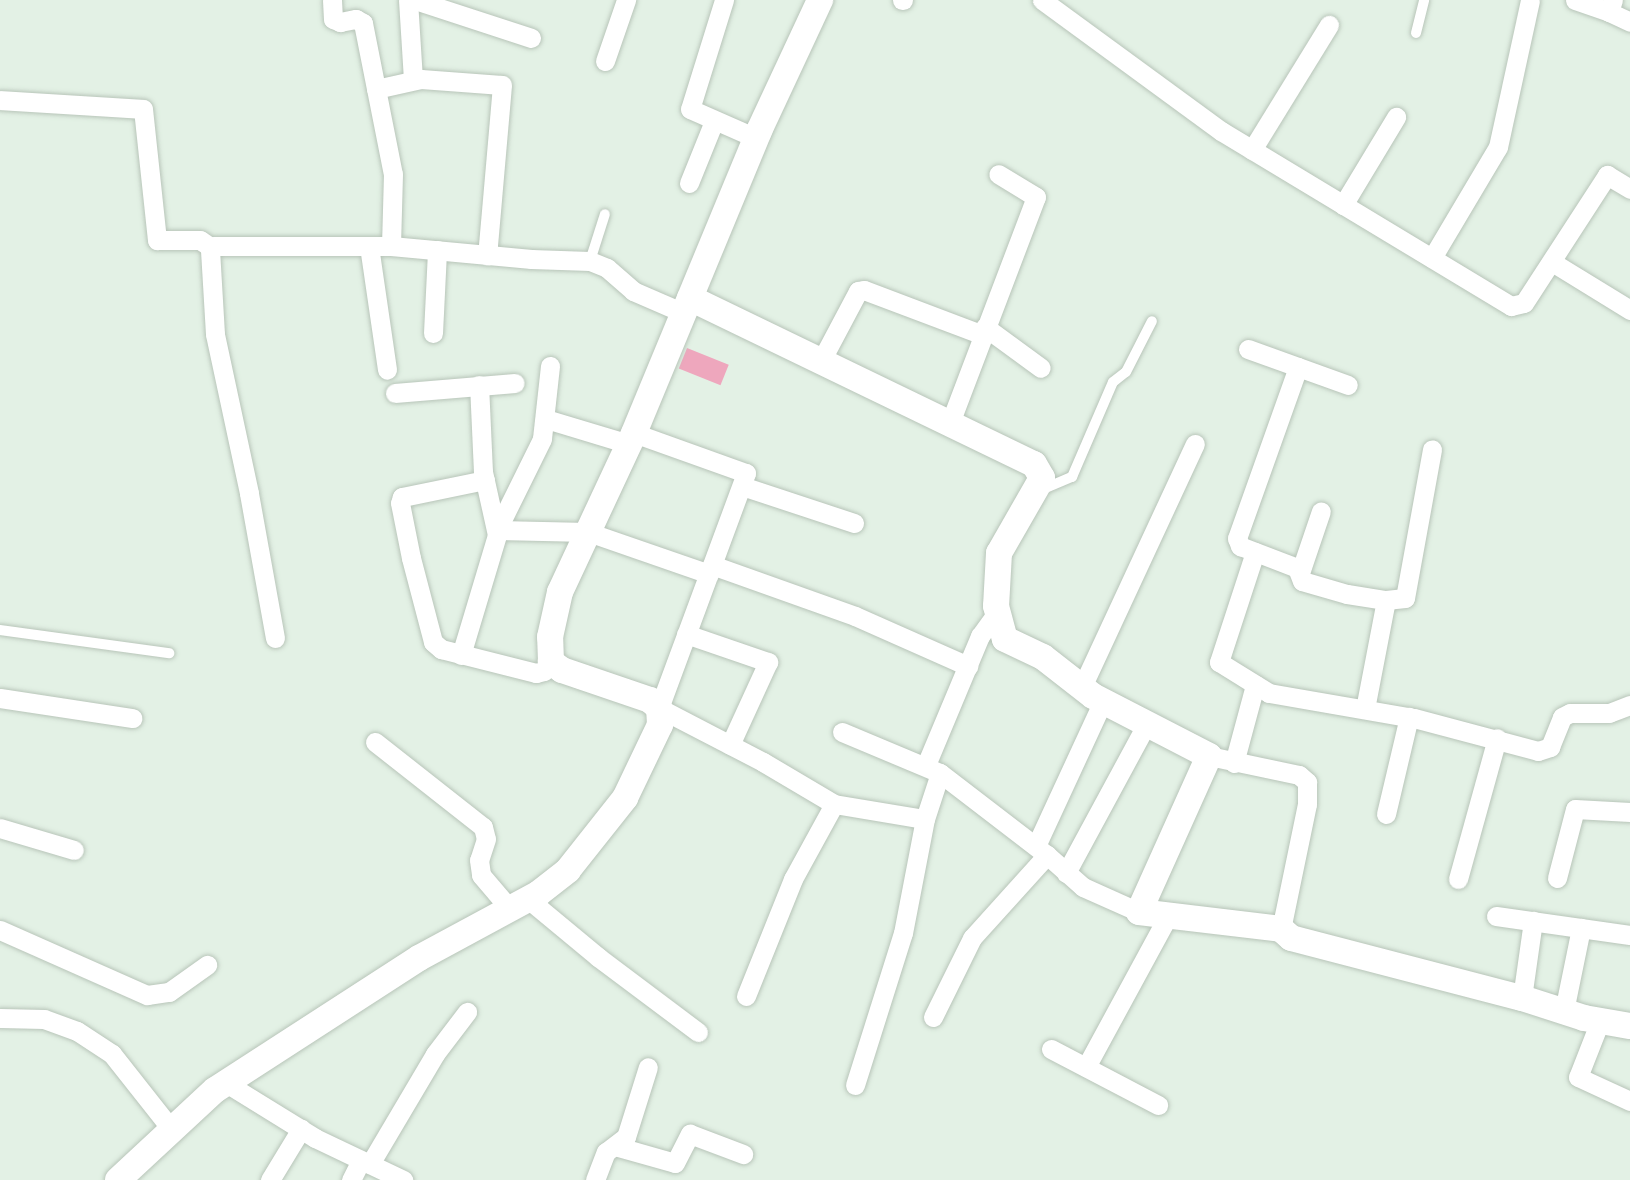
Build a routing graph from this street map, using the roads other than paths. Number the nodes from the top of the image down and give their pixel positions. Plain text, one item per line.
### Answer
1 (332, 0) edge
2 (408, 0) edge
3 (415, 0) edge
4 (626, 0) edge
5 (724, 0) edge
6 (820, 0) edge
7 (1042, 0) edge
8 (1424, 0) edge
9 (1530, 0) edge
10 (1575, 0) edge
11 (1611, 6) edge
12 (1630, 22) edge
13 (1328, 25) dead end
14 (1416, 33) dead end
15 (531, 38) dead end
16 (605, 61) dead end
17 (414, 80) junction
18 (376, 89) junction
19 (0, 100) edge
20 (1396, 117) dead end
21 (715, 121) junction
22 (756, 138) junction
23 (1252, 150) junction
24 (998, 174) dead end
25 (689, 183) dead end
26 (1630, 189) edge
27 (1343, 205) junction
28 (605, 214) dead end
29 (391, 246) junction
30 (369, 247) junction
31 (212, 248) junction
32 (437, 250) junction
33 (487, 255) junction
34 (1432, 258) junction
35 (590, 261) junction
36 (1552, 262) junction
37 (687, 305) junction
38 (1630, 310) edge
39 (1152, 321) dead end
40 (984, 331) junction
41 (433, 333) dead end
42 (1248, 349) dead end
43 (821, 360) junction
44 (550, 366) dead end
45 (1298, 367) junction
46 (1041, 369) dead end
47 (387, 370) dead end
48 (515, 383) dead end
49 (479, 385) junction
50 (1348, 385) dead end
51 (395, 393) dead end
52 (546, 419) junction
53 (950, 423) junction
54 (632, 438) junction
55 (1195, 444) dead end
56 (1432, 449) dead end
57 (485, 480) junction
58 (741, 486) junction
59 (1037, 491) junction
60 (1321, 511) dead end
61 (854, 523) dead end
62 (497, 530) junction
63 (588, 532) junction
64 (1255, 552) junction
65 (710, 570) junction
66 (1300, 573) junction
67 (1386, 600) junction
68 (997, 613) junction
69 (0, 630) edge
70 (686, 634) junction
71 (275, 638) dead end
72 (169, 653) dead end
73 (461, 654) junction
74 (551, 662) junction
75 (968, 666) junction
76 (1255, 685) junction
77 (1092, 694) junction
78 (0, 698) edge
79 (1630, 705) edge
80 (659, 708) junction
81 (1365, 709) junction
82 (1409, 717) junction
83 (133, 718) dead end
84 (1147, 723) junction
85 (842, 732) dead end
86 (1497, 738) junction
87 (374, 742) dead end
88 (730, 745) junction
89 (1222, 760) junction
90 (933, 769) junction
91 (834, 804) junction
92 (1630, 813) edge
93 (1385, 814) dead end
94 (925, 819) junction
95 (0, 828) edge
96 (74, 850) dead end
97 (1041, 851) junction
98 (1066, 873) junction
99 (1557, 878) dead end
100 (1458, 879) dead end
101 (519, 904) junction
102 (1139, 912) junction
103 (1168, 916) junction
104 (1496, 916) dead end
105 (1533, 921) junction
106 (1581, 928) junction
107 (0, 929) edge
108 (1281, 929) junction
109 (1630, 935) edge
110 (207, 965) dead end
111 (746, 996) dead end
112 (1522, 998) junction
113 (1564, 1011) junction
114 (467, 1012) dead end
115 (933, 1017) dead end
116 (0, 1018) edge
117 (1600, 1021) junction
118 (1630, 1026) edge
119 (698, 1032) dead end
120 (1051, 1049) dead end
121 (648, 1067) dead end
122 (1086, 1067) junction
123 (226, 1083) junction
124 (855, 1085) dead end
125 (1630, 1101) edge
126 (1158, 1105) dead end
127 (301, 1129) junction
128 (172, 1130) junction
129 (615, 1146) junction
130 (743, 1154) dead end
131 (366, 1162) junction
132 (118, 1180) edge
133 (270, 1180) edge
134 (351, 1180) edge
135 (402, 1180) edge
136 (595, 1180) edge

1 - 18 street
2 - 17 street
3 - 15 street
4 - 16 street
5 - 21 street
6 - 22 street
7 - 23 street
8 - 14 lane
9 - 34 street
10 - 11 street
11 - 12 street
13 - 23 street
17 - 18 street
17 - 33 street
18 - 29 street
19 - 31 street
20 - 27 street
21 - 22 street
21 - 25 street
22 - 37 street
23 - 27 street
24 - 40 street
26 - 36 street
27 - 34 street
28 - 35 lane
29 - 30 street
29 - 32 street
30 - 31 street
30 - 47 street
31 - 71 street
32 - 33 street
32 - 41 street
33 - 35 street
34 - 36 street
35 - 37 street
36 - 38 street
37 - 43 street
37 - 54 street
39 - 59 lane
40 - 43 street
40 - 46 street
40 - 53 street
42 - 45 street
43 - 53 street
44 - 52 street
45 - 50 street
45 - 64 street
48 - 49 street
49 - 51 street
49 - 57 street
52 - 54 street
52 - 62 street
53 - 59 street
54 - 58 street
54 - 63 street
55 - 77 street
56 - 67 street
57 - 62 street
57 - 73 street
58 - 61 street
58 - 65 street
59 - 68 street
60 - 66 street
62 - 63 street
62 - 73 street
63 - 65 street
63 - 74 street
64 - 66 street
64 - 76 street
65 - 70 street
65 - 75 street
66 - 67 street
67 - 81 street
68 - 75 street
68 - 77 street
69 - 72 lane
70 - 80 street
70 - 88 street
73 - 74 street
74 - 80 street
75 - 90 street
76 - 81 street
76 - 89 street
77 - 84 street
77 - 97 street
78 - 83 street
79 - 86 street
80 - 88 street
80 - 101 street
81 - 82 street
82 - 86 street
82 - 93 street
84 - 89 street
84 - 98 street
85 - 90 street
86 - 100 street
87 - 101 street
88 - 91 street
89 - 102 street
89 - 108 street
90 - 94 street
90 - 97 street
91 - 94 street
91 - 111 street
92 - 99 street
94 - 124 street
95 - 96 street
97 - 98 street
97 - 115 street
98 - 102 street
101 - 119 street
101 - 123 street
102 - 103 street
103 - 108 street
103 - 122 street
104 - 105 street
105 - 106 street
105 - 112 street
106 - 109 street
106 - 113 street
107 - 110 street
108 - 112 street
112 - 113 street
113 - 117 street
114 - 131 street
116 - 128 street
117 - 118 street
117 - 125 street
120 - 122 street
121 - 129 street
122 - 126 street
123 - 127 street
123 - 128 street
127 - 131 street
127 - 133 street
128 - 132 street
129 - 130 street
129 - 136 street
131 - 134 street
131 - 135 street

